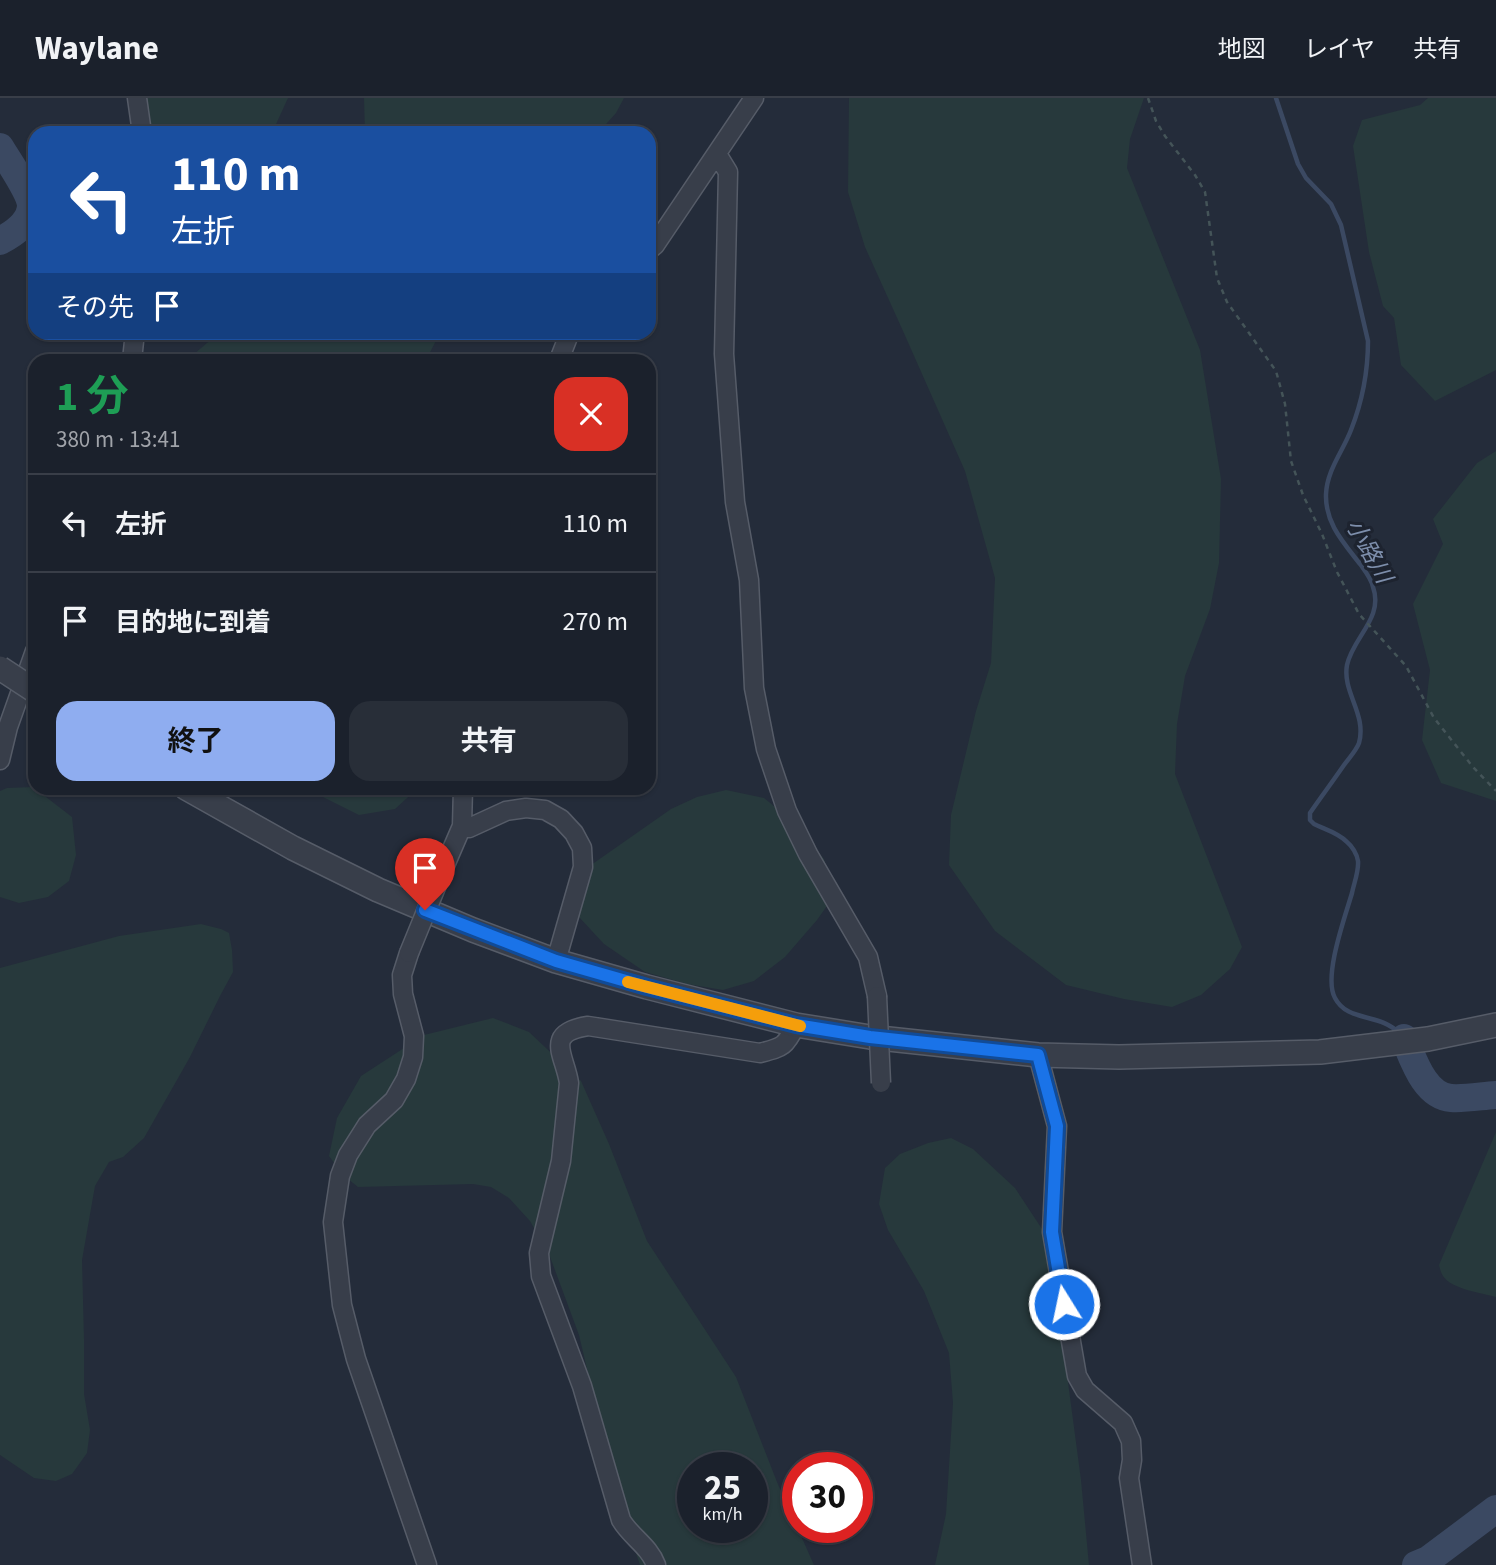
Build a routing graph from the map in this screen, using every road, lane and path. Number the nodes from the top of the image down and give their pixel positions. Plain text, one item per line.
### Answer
1 (137, 98) edge
2 (754, 98) edge
3 (1148, 98) edge
4 (141, 126) edge
5 (718, 154) junction
6 (656, 244) edge
7 (0, 667) edge
8 (28, 671) edge
9 (28, 686) edge
10 (0, 760) edge
11 (1496, 791) edge
12 (198, 795) edge
13 (463, 795) edge
14 (461, 826) junction
15 (556, 961) junction
16 (796, 1025) junction
17 (1496, 1025) edge
18 (1038, 1055) junction
19 (881, 1083) dead end
20 (427, 1565) edge
21 (656, 1565) edge
22 (1142, 1565) edge

1 - 4 street
2 - 5 street
3 - 11 path
5 - 6 street
5 - 19 street, bridge
7 - 9 street, bridge
8 - 10 street
12 - 15 street
13 - 14 street
14 - 15 street
14 - 20 street, bridge
15 - 16 street
16 - 18 street
16 - 21 street
17 - 18 street
18 - 22 street

